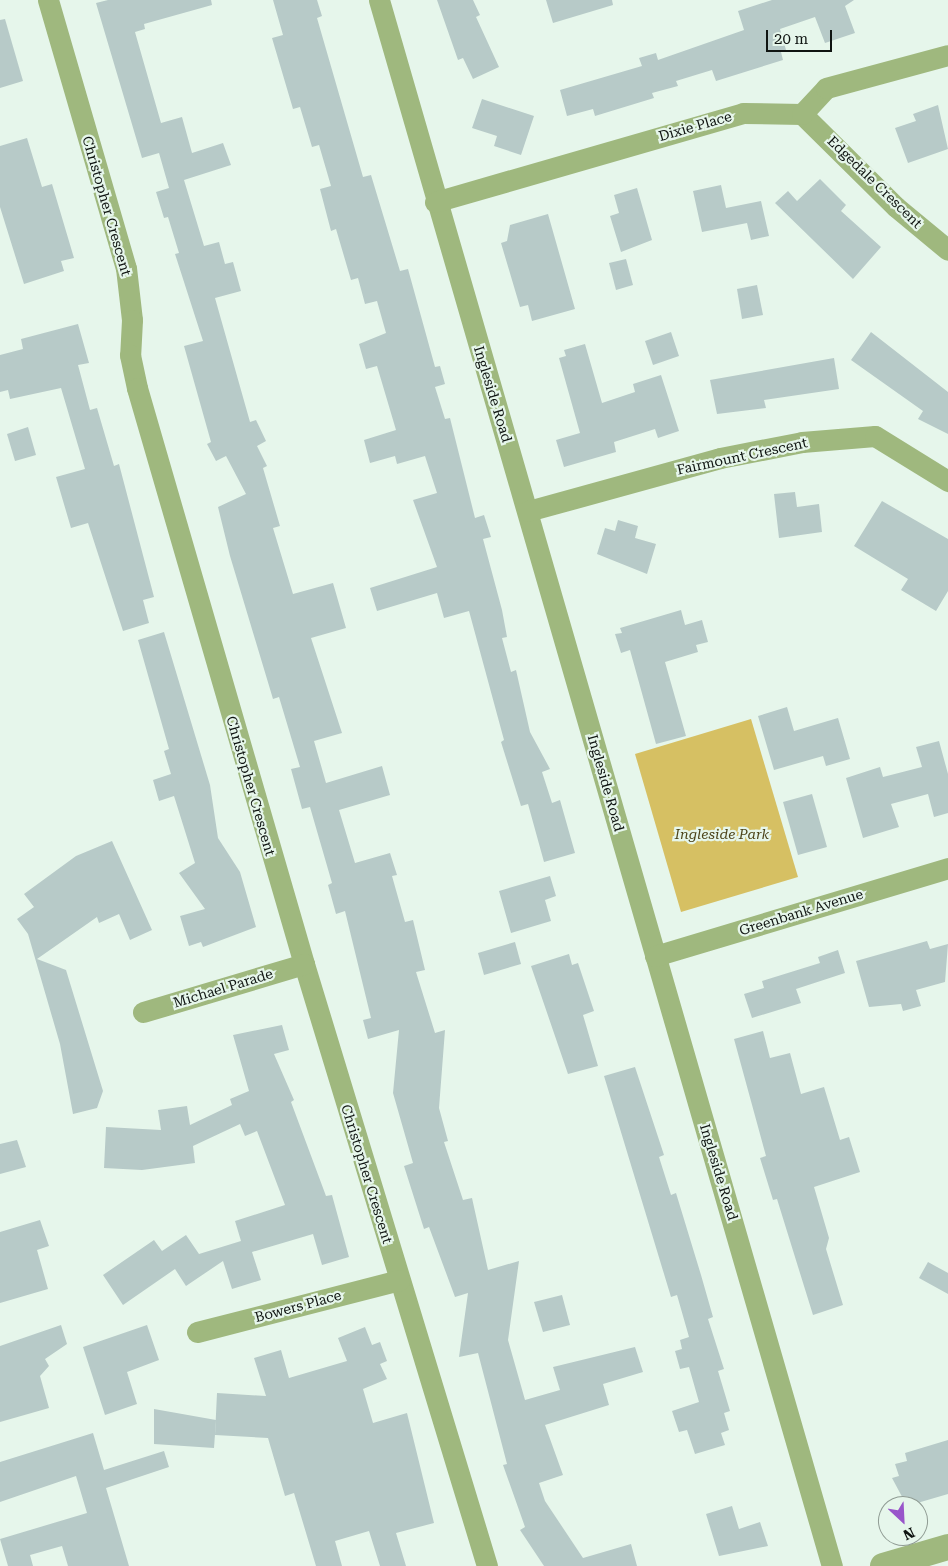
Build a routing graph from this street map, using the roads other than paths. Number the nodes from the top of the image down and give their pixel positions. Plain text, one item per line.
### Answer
1 (48, 0) edge
2 (378, 0) edge
3 (948, 55) edge
4 (802, 114) junction
5 (435, 202) junction
6 (948, 250) edge
7 (948, 481) edge
8 (528, 511) junction
9 (948, 868) edge
10 (655, 956) junction
11 (304, 964) junction
12 (143, 1012) dead end
13 (399, 1280) junction
14 (197, 1332) dead end
15 (948, 1547) edge
16 (487, 1566) edge
17 (832, 1566) edge
18 (883, 1566) edge

1 - 11 street, Christopher Crescent
2 - 5 street, Ingleside Road
3 - 4 street
4 - 5 street, Dixie Place
4 - 6 street, Edgedale Crescent
5 - 8 street, Ingleside Road
7 - 8 street, Fairmount Crescent
8 - 10 street, Ingleside Road
9 - 10 street, Greenbank Avenue
10 - 17 street, Ingleside Road
11 - 12 street, Michael Parade
11 - 13 street, Christopher Crescent
13 - 14 street, Bowers Place
13 - 16 street, Christopher Crescent
15 - 18 street

